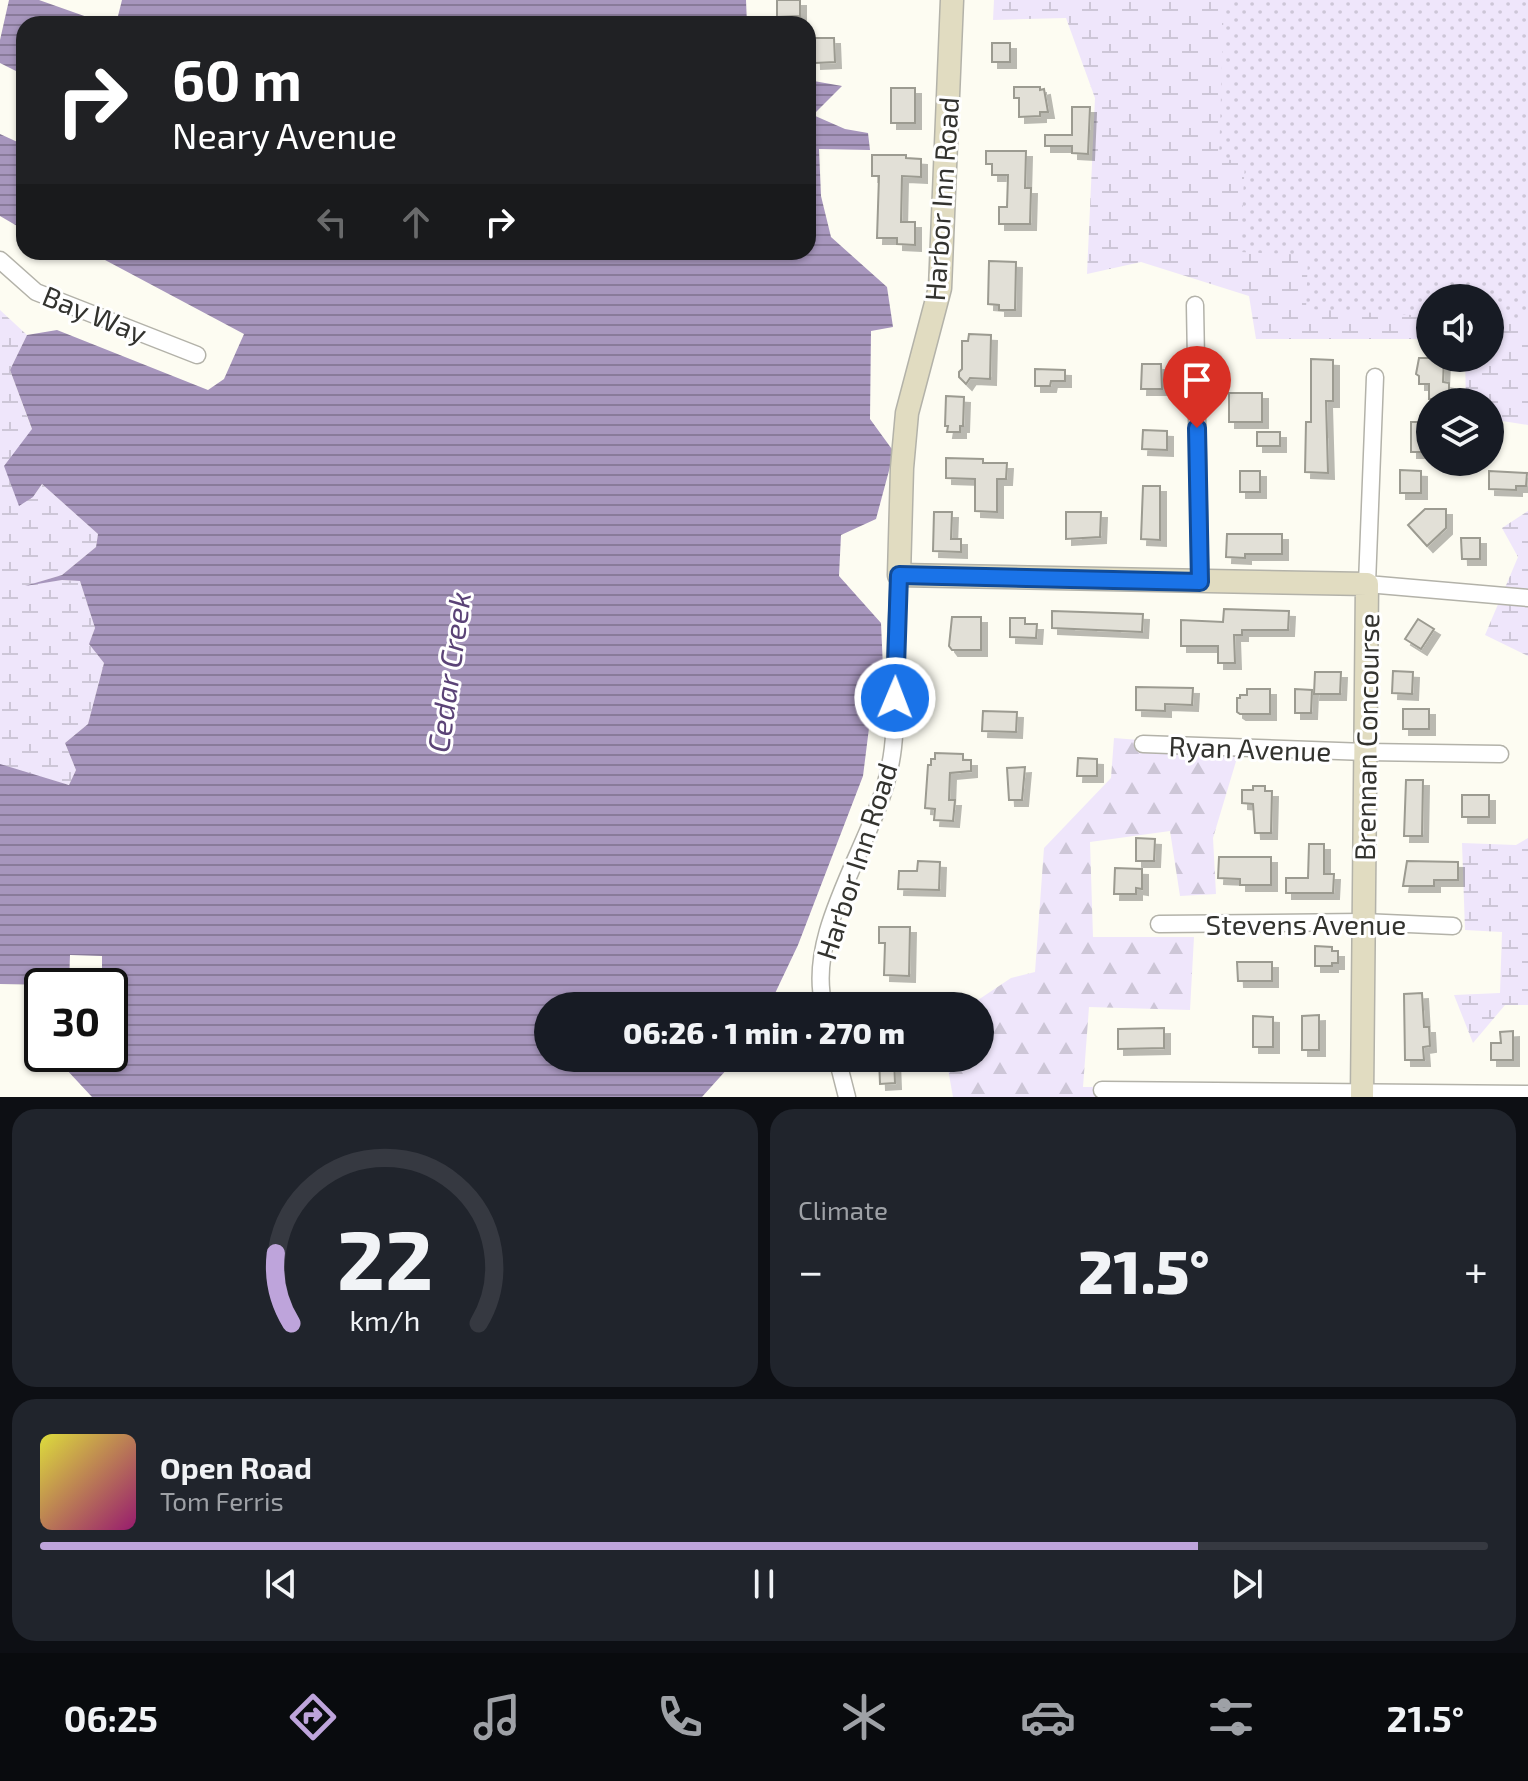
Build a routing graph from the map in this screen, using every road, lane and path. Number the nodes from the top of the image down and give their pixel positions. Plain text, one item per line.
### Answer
1 (952, 0) edge
2 (0, 260) edge
3 (1195, 305) dead end
4 (197, 355) dead end
5 (1375, 377) dead end
6 (899, 575) junction
7 (1200, 582) junction
8 (1367, 584) junction
9 (1528, 598) edge
10 (1143, 744) dead end
11 (1366, 752) junction
12 (1500, 754) dead end
13 (1363, 922) junction
14 (1159, 924) dead end
15 (1453, 926) dead end
16 (820, 992) edge
17 (841, 1072) edge
18 (1102, 1090) dead end
19 (1362, 1094) edge
20 (1528, 1094) edge
21 (847, 1097) edge

1 - 6 main road, Harbor Inn Road
2 - 4 street, Bay Way
3 - 7 street
5 - 8 street, Brennan Concourse
6 - 7 main road
6 - 16 street, Harbor Inn Road
7 - 8 main road
8 - 9 street
8 - 11 main road, Brennan Concourse
10 - 11 street, Ryan Avenue
11 - 12 street, Ryan Avenue
11 - 13 main road, Brennan Concourse
13 - 14 street, Stevens Avenue
13 - 15 street, Stevens Avenue
13 - 19 main road, Brennan Concourse
17 - 21 street
18 - 19 street
19 - 20 street

